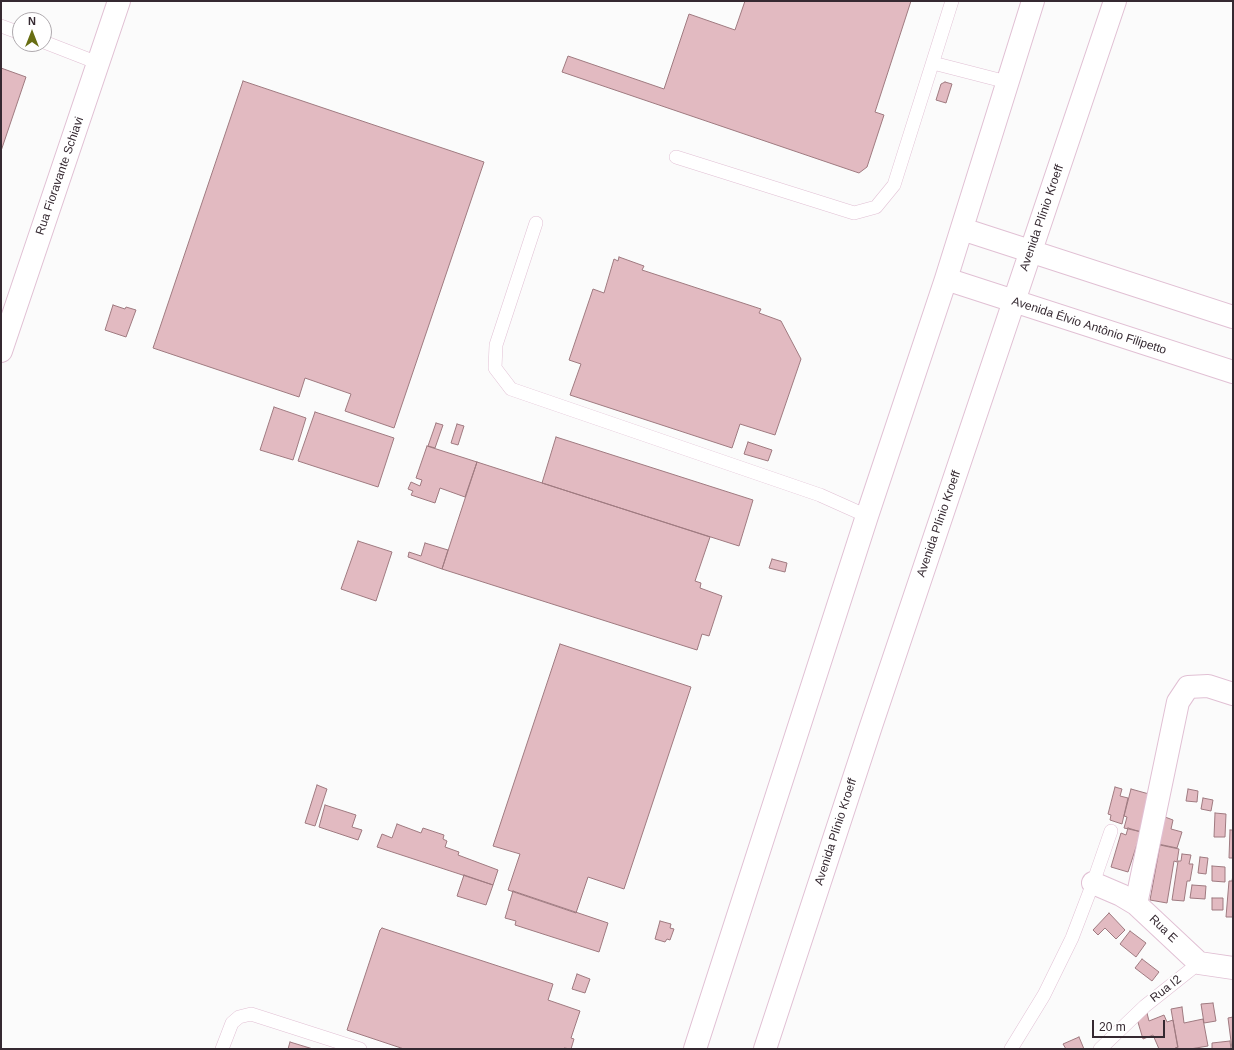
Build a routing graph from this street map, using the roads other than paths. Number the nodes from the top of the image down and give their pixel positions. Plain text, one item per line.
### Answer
1 (119, 1) edge
2 (952, 1) edge
3 (1033, 1) edge
4 (1115, 1) edge
5 (1, 26) edge
6 (12, 30) edge
7 (52, 45) edge
8 (98, 63) junction
9 (933, 63) junction
10 (1008, 82) junction
11 (676, 157) dead end
12 (536, 223) dead end
13 (962, 229) junction
14 (1032, 252) junction
15 (946, 279) junction
16 (1014, 301) junction
17 (1233, 317) edge
18 (1, 351) edge
19 (1233, 372) edge
20 (867, 516) junction
21 (1233, 694) edge
22 (1111, 830) dead end
23 (1094, 883) junction
24 (1136, 904) junction
25 (1198, 963) junction
26 (1233, 968) edge
27 (222, 1049) edge
28 (360, 1049) edge
29 (695, 1049) edge
30 (765, 1049) edge
31 (1011, 1049) edge
32 (1100, 1049) edge

1 - 8 main road, Rua Fioravante Schiavi
2 - 9 lane
3 - 10 main road
4 - 14 main road, Avenida Plínio Kroeff
5 - 6 lane
7 - 8 lane
8 - 18 main road, Rua Fioravante Schiavi
9 - 10 lane
9 - 11 lane
10 - 13 main road
12 - 20 lane
13 - 14 main road
13 - 15 main road
14 - 16 main road, Avenida Plínio Kroeff
14 - 17 main road
15 - 16 main road, Avenida Élvio Antônio Filipetto
15 - 20 main road
16 - 19 main road, Avenida Élvio Antônio Filipetto
16 - 30 main road, Avenida Plínio Kroeff
20 - 29 main road
21 - 24 main road
22 - 23 lane
23 - 24 main road, Rua E
23 - 31 lane
24 - 25 main road, Rua E
25 - 26 main road
25 - 32 lane, Rua I2
27 - 28 lane

